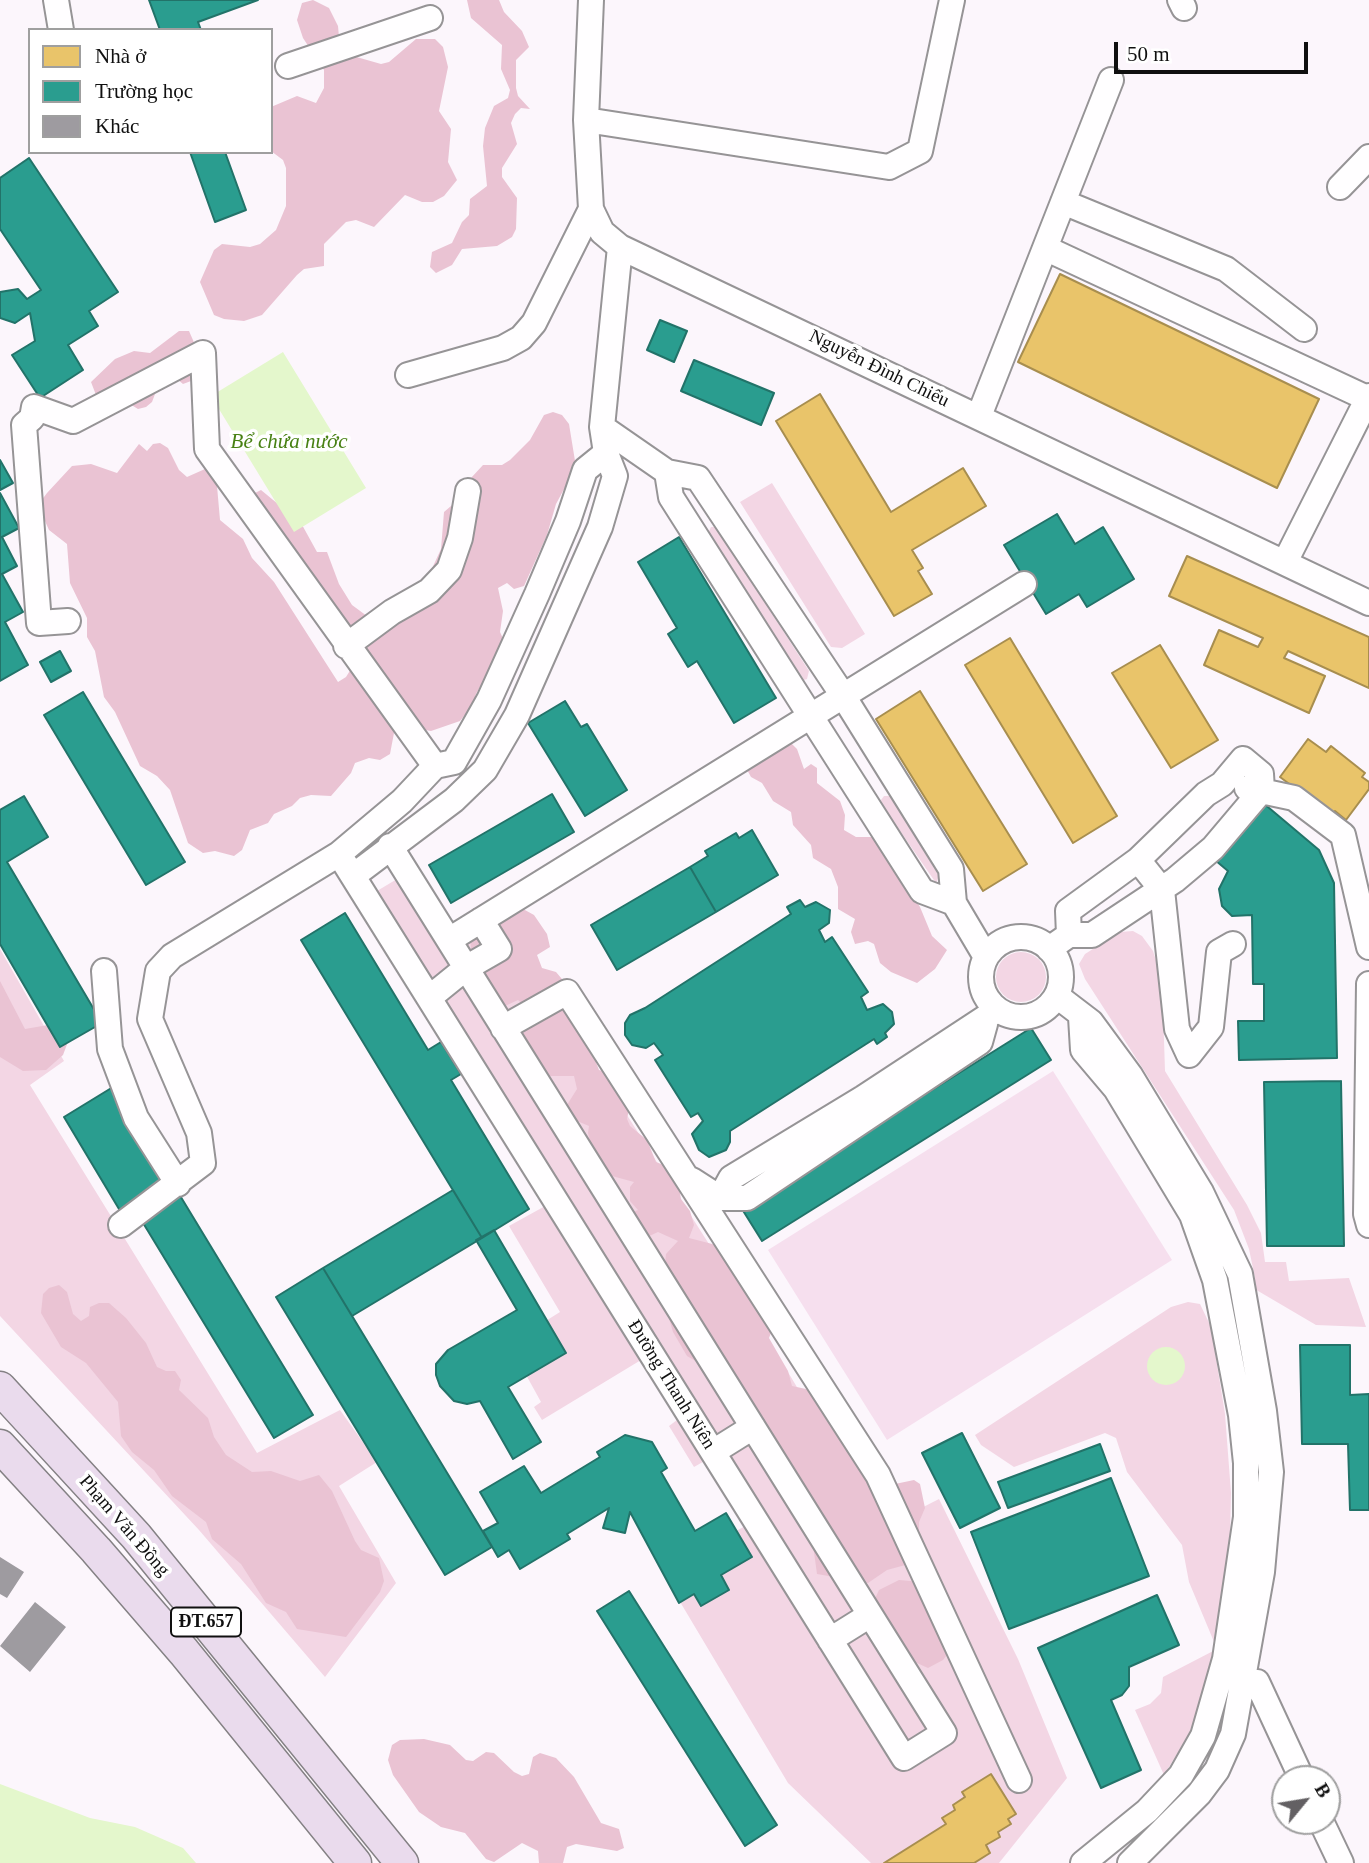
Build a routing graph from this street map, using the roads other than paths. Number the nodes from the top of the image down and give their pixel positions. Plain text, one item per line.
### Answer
1 (56, 0) edge
2 (591, 0) edge
3 (953, 0) edge
4 (430, 18) dead end
5 (61, 28) edge
6 (288, 65) dead end
7 (1111, 80) dead end
8 (586, 120) junction
9 (1369, 157) edge
10 (1340, 187) dead end
11 (1063, 202) junction
12 (591, 209) junction
13 (620, 247) junction
14 (1045, 248) junction
15 (1304, 328) dead end
16 (408, 375) dead end
17 (1369, 398) edge
18 (979, 416) junction
19 (602, 427) junction
20 (606, 453) junction
21 (667, 472) junction
22 (468, 491) dead end
23 (1284, 562) junction
24 (1024, 584) dead end
25 (1369, 603) edge
26 (68, 621) dead end
27 (346, 646) junction
28 (842, 694) junction
29 (489, 700) junction
30 (812, 713) junction
31 (517, 715) junction
32 (445, 764) junction
33 (896, 780) junction
34 (471, 785) junction
35 (1262, 790) junction
36 (865, 799) junction
37 (390, 846) junction
38 (340, 854) junction
39 (1138, 860) junction
40 (1212, 867) dead end
41 (353, 876) junction
42 (1162, 890) junction
43 (954, 903) junction
44 (481, 920) junction
45 (449, 940) junction
46 (1059, 942) junction
47 (1233, 944) dead end
48 (1369, 947) edge
49 (986, 957) junction
50 (466, 968) junction
51 (104, 971) dead end
52 (1369, 984) edge
53 (1057, 996) junction
54 (429, 998) junction
55 (992, 1013) junction
56 (503, 1028) junction
57 (685, 1175) junction
58 (178, 1184) junction
59 (121, 1225) dead end
60 (1369, 1225) edge
61 (0, 1388) edge
62 (753, 1427) junction
63 (713, 1452) junction
64 (5, 1453) edge
65 (1250, 1571) junction
66 (870, 1615) junction
67 (830, 1640) junction
68 (1243, 1681) junction
69 (1213, 1709) junction
70 (1238, 1718) junction
71 (1296, 1765) edge
72 (1019, 1780) dead end
73 (1328, 1835) edge
74 (355, 1863) edge
75 (402, 1863) edge
76 (1083, 1863) edge
77 (1130, 1863) edge
78 (1341, 1863) edge

1 - 5 street
2 - 8 street, Nguyễn Đình Chiểu
3 - 8 street
4 - 6 street
7 - 11 street
8 - 12 street, Nguyễn Đình Chiểu
9 - 10 street
11 - 14 street
11 - 15 street
12 - 13 street, Nguyễn Đình Chiểu
12 - 16 street
13 - 18 street, Nguyễn Đình Chiểu
13 - 19 street
14 - 17 street
14 - 18 street
17 - 23 street
18 - 23 street, Nguyễn Đình Chiểu
19 - 20 street
19 - 21 street
20 - 29 street
20 - 31 street
21 - 28 street
21 - 30 street
22 - 27 street
23 - 25 street, Nguyễn Đình Chiểu
24 - 28 street
26 - 27 street
27 - 32 street
28 - 30 street
28 - 33 street
29 - 31 street
29 - 32 street
30 - 36 street
30 - 44 street
31 - 34 street
32 - 34 street
32 - 38 street
33 - 36 street
33 - 43 street
34 - 37 street
35 - 39 street
35 - 42 street
35 - 48 street
36 - 43 street
37 - 41 street
37 - 45 street
38 - 41 street, Đường Thanh Niên
38 - 58 street
39 - 42 street
39 - 46 street
40 - 42 street
41 - 54 street, Đường Thanh Niên
42 - 46 street
42 - 47 street
43 - 49 street
44 - 45 street
44 - 50 street
45 - 50 street
46 - 49 street
46 - 53 street
49 - 55 street
50 - 54 street
50 - 56 street
51 - 58 street
52 - 60 street
53 - 55 street
53 - 65 street
54 - 63 street, Đường Thanh Niên
55 - 57 street
56 - 57 street
56 - 62 street
57 - 72 street
58 - 59 street
61 - 75 main road, Phạm Văn Đồng / ĐT.657
62 - 63 street
62 - 66 street
63 - 67 street, Đường Thanh Niên
64 - 74 main road, Phạm Văn Đồng / ĐT.657
65 - 68 street
65 - 69 street
66 - 67 street
66 - 67 street, Đường Thanh Niên
68 - 70 street
68 - 71 street
69 - 70 street
69 - 76 street
70 - 77 street
73 - 78 street

